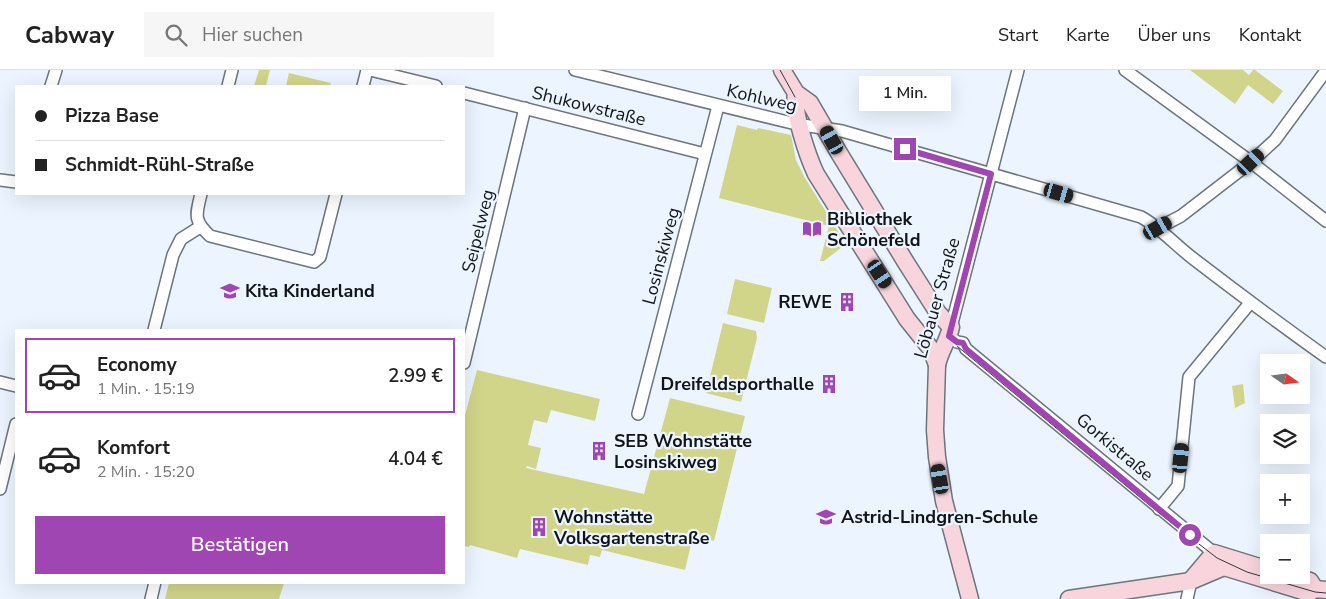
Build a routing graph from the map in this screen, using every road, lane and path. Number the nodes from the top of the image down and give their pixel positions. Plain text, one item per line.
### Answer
1 (56, 70) edge
2 (232, 70) edge
3 (368, 70) edge
4 (575, 70) edge
5 (783, 70) edge
6 (1018, 70) edge
7 (1125, 70) edge
8 (1325, 71) edge
9 (619, 75) edge
10 (51, 85) edge
11 (228, 85) edge
12 (363, 85) edge
13 (432, 85) edge
14 (465, 93) edge
15 (796, 93) junction
16 (718, 106) junction
17 (525, 108) junction
18 (801, 125) junction
19 (826, 128) junction
20 (705, 154) junction
21 (1251, 162) junction
22 (991, 174) junction
23 (0, 180) edge
24 (15, 182) edge
25 (201, 195) edge
26 (336, 195) edge
27 (1326, 221) edge
28 (200, 226) junction
29 (1158, 228) junction
30 (1250, 303) junction
31 (154, 329) edge
32 (950, 332) junction
33 (1326, 356) edge
34 (465, 359) edge
35 (937, 365) junction
36 (0, 382) edge
37 (15, 386) edge
38 (638, 414) dead end
39 (15, 428) edge
40 (0, 488) edge
41 (1159, 509) junction
42 (1214, 553) junction
43 (1260, 567) edge
44 (1191, 581) junction
45 (1310, 581) edge
46 (155, 584) edge
47 (1321, 589) edge
48 (151, 599) edge
49 (970, 599) edge
50 (1069, 599) edge
51 (1187, 599) edge

1 - 10 street
2 - 11 street
3 - 12 street
3 - 13 street
4 - 9 street, Kohlweg
5 - 15 main road, Gorkistraße
6 - 22 street, Löbauer Straße
7 - 21 street
8 - 21 street
9 - 16 street, Kohlweg
14 - 17 street, Shukowstraße
15 - 18 main road, Gorkistraße
15 - 19 main road, Gorkistraße
16 - 18 street, Kohlweg
16 - 20 street, Losinskiweg
17 - 20 street, Shukowstraße
17 - 34 street, Seipelweg
18 - 19 street, Kohlweg
18 - 35 main road, Gorkistraße
19 - 22 street, Kohlweg
19 - 32 main road, Gorkistraße
20 - 38 street, Losinskiweg
21 - 27 street
21 - 29 street
22 - 29 street, Kohlweg
22 - 32 street, Löbauer Straße
23 - 24 street
25 - 28 street
26 - 28 street
28 - 31 street
29 - 30 street, Kohlweg
30 - 33 street, Kohlweg
30 - 41 street
32 - 35 main road, Löbauer Straße
32 - 41 street, Gorkistraße
35 - 49 main road, Löbauer Straße
36 - 37 street
39 - 40 street
41 - 42 street, Gorkistraße
42 - 43 main road, Gorkistraße
42 - 44 main road
44 - 47 main road
44 - 50 main road
44 - 51 street
45 - 47 main road
46 - 48 street

